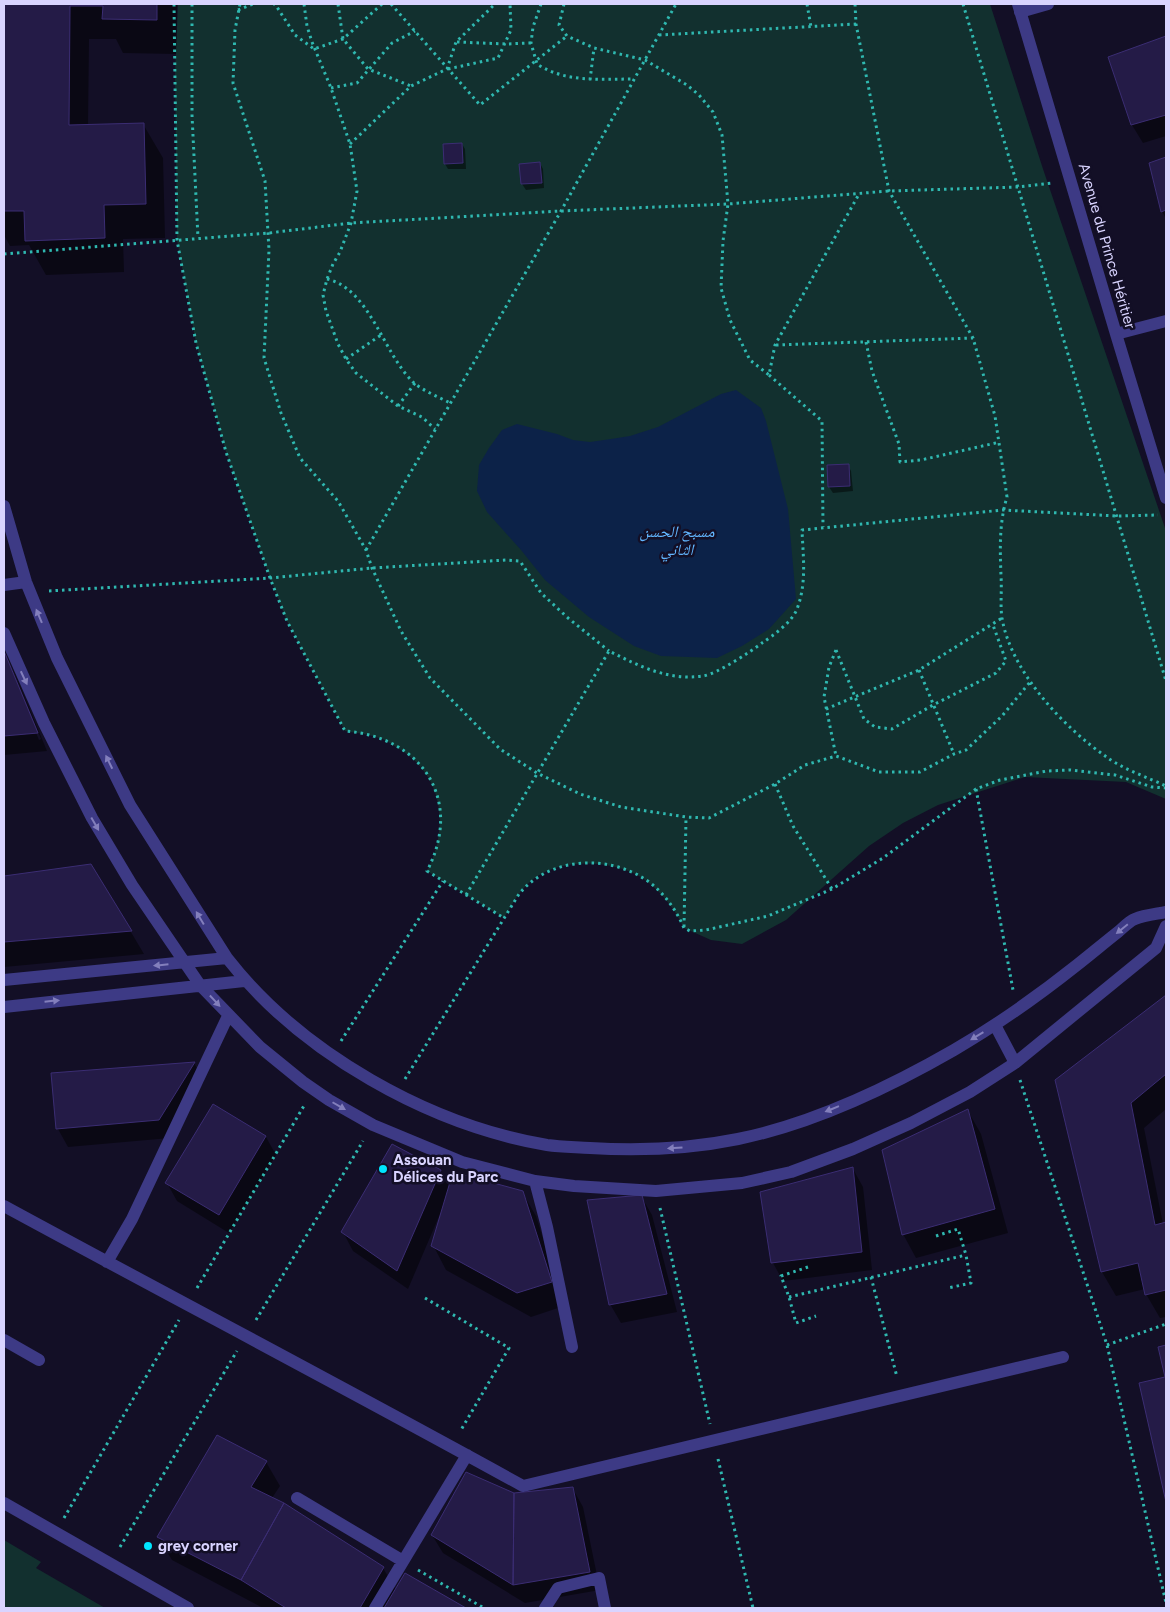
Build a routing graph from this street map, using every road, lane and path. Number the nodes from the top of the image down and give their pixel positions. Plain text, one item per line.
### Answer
1 (174, 4) edge
2 (192, 4) edge
3 (240, 4) edge
4 (253, 4) edge
5 (273, 4) edge
6 (304, 4) edge
7 (338, 4) edge
8 (382, 4) edge
9 (392, 4) edge
10 (495, 4) edge
11 (510, 4) edge
12 (541, 4) edge
13 (564, 4) edge
14 (676, 4) edge
15 (807, 4) edge
16 (855, 4) edge
17 (963, 4) edge
18 (1048, 4) edge
19 (1019, 8) edge
20 (238, 10) junction
21 (856, 24) junction
22 (811, 27) junction
23 (416, 32) junction
24 (659, 35) junction
25 (567, 36) junction
26 (343, 39) junction
27 (456, 42) junction
28 (531, 43) junction
29 (506, 44) junction
30 (314, 48) junction
31 (594, 48) junction
32 (535, 60) junction
33 (645, 60) junction
34 (368, 69) junction
35 (447, 69) junction
36 (634, 79) junction
37 (590, 80) junction
38 (411, 86) junction
39 (331, 88) junction
40 (350, 144) junction
41 (1070, 181) junction
42 (1018, 186) junction
43 (889, 191) junction
44 (859, 194) junction
45 (728, 204) junction
46 (561, 211) junction
47 (351, 223) junction
48 (269, 233) junction
49 (198, 238) junction
50 (177, 240) junction
51 (4, 254) edge
52 (327, 279) junction
53 (1166, 320) edge
54 (1116, 334) junction
55 (381, 335) junction
56 (973, 338) junction
57 (866, 342) junction
58 (775, 345) junction
59 (346, 359) junction
60 (769, 374) junction
61 (415, 384) junction
62 (450, 403) junction
63 (398, 406) junction
64 (435, 429) junction
65 (1000, 442) junction
66 (1166, 498) edge
67 (4, 506) edge
68 (1003, 510) junction
69 (1166, 515) edge
70 (1117, 516) junction
71 (823, 527) junction
72 (366, 550) junction
73 (372, 568) junction
74 (270, 578) junction
75 (4, 585) edge
76 (28, 587) junction
77 (1002, 618) junction
78 (993, 625) junction
79 (4, 633) edge
80 (609, 651) junction
81 (919, 670) junction
82 (1166, 681) edge
83 (1030, 682) junction
84 (855, 696) junction
85 (932, 705) junction
86 (826, 709) junction
87 (954, 754) junction
88 (836, 756) junction
89 (537, 773) junction
90 (774, 784) junction
91 (1166, 787) edge
92 (976, 789) junction
93 (686, 817) junction
94 (443, 881) junction
95 (832, 889) junction
96 (466, 895) junction
97 (1166, 912) edge
98 (504, 918) junction
99 (1166, 926) edge
100 (684, 928) junction
101 (227, 958) junction
102 (185, 962) junction
103 (4, 980) edge
104 (244, 981) junction
105 (200, 985) junction
106 (4, 1006) edge
107 (1017, 1010) junction
108 (228, 1016) junction
109 (994, 1025) junction
110 (332, 1055) junction
111 (1015, 1063) junction
112 (395, 1094) junction
113 (535, 1181) junction
114 (656, 1191) junction
115 (4, 1206) edge
116 (936, 1236) dead end
117 (966, 1255) junction
118 (107, 1262) junction
119 (808, 1268) dead end
120 (871, 1277) junction
121 (948, 1288) dead end
122 (789, 1297) junction
123 (425, 1298) dead end
124 (816, 1316) dead end
125 (1166, 1324) edge
126 (4, 1340) edge
127 (1107, 1345) junction
128 (572, 1347) dead end
129 (1063, 1357) dead end
130 (39, 1360) dead end
131 (902, 1397) junction
132 (713, 1440) junction
133 (452, 1446) junction
134 (466, 1455) junction
135 (298, 1498) dead end
136 (4, 1503) edge
137 (403, 1561) junction
138 (1166, 1603) edge
139 (188, 1608) edge
140 (374, 1608) edge
141 (484, 1608) edge
142 (545, 1608) edge
143 (605, 1608) edge
144 (753, 1608) edge

1 - 50 path
2 - 49 path
3 - 20 path
4 - 20 path
5 - 30 path
6 - 30 path
7 - 26 path
8 - 26 path
9 - 23 path
10 - 27 path
11 - 29 path
12 - 28 path
13 - 25 path
14 - 24 path
15 - 22 path
16 - 21 path
17 - 42 path
18 - 19 street
19 - 41 street, Avenue du Prince Héritier
20 - 48 path
21 - 22 path
21 - 43 path
22 - 24 path
23 - 34 path
23 - 35 path
24 - 33 path
25 - 31 path
25 - 32 path
26 - 30 path
26 - 34 path
27 - 29 path
27 - 35 path
28 - 29 path
28 - 32 path
29 - 35 path
30 - 39 path
31 - 33 path
31 - 37 path
32 - 35 path
32 - 37 path
33 - 36 path
33 - 45 path
34 - 38 path
34 - 39 path
35 - 38 path
36 - 37 path
36 - 46 path
38 - 40 path
39 - 40 path
40 - 47 path
41 - 42 path
41 - 54 street, Avenue du Prince Héritier
42 - 43 path
42 - 70 path
43 - 44 path
43 - 56 path
44 - 45 path
44 - 58 path
45 - 46 path
45 - 60 path
46 - 47 path
46 - 62 path
47 - 48 path
47 - 52 path
48 - 49 path
48 - 72 path
49 - 50 path
50 - 51 path
50 - 74 path
52 - 55 path
52 - 59 path
53 - 54 street
54 - 66 street, Avenue du Prince Héritier
55 - 59 path
55 - 61 path
56 - 57 path
56 - 65 path
57 - 58 path
57 - 65 path
58 - 60 path
59 - 63 path
60 - 71 path
61 - 62 path
61 - 63 path
62 - 64 path
63 - 64 path
64 - 72 path
65 - 68 path
67 - 76 street
68 - 70 path
68 - 71 path
68 - 77 path
69 - 70 path
70 - 82 path
71 - 80 path
72 - 73 path
73 - 74 path
73 - 80 path
73 - 89 path
74 - 76 path
74 - 94 path
75 - 76 street
101 -> 76 street
77 - 78 path
77 - 83 path
78 - 81 path
78 - 85 path
79 -> 102 street
80 - 89 path
81 - 84 path
81 - 85 path
83 - 87 path
83 - 91 path
84 - 85 path
84 - 86 path
84 - 86 path
85 - 87 path
86 - 88 path
87 - 88 path
88 - 90 path
89 - 93 path
89 - 96 path
90 - 93 path
90 - 95 path
91 - 92 path
92 - 95 path
92 - 107 path
93 - 100 path
94 - 96 path
94 - 110 path
95 - 100 path
96 - 98 path
97 -> 107 street
98 - 100 path
98 - 112 path
99 - 111 street
101 - 102 street
101 - 104 street
102 -> 103 street
102 - 105 street
104 - 105 street
104 - 110 street
106 -> 105 street
105 -> 108 street
107 - 109 street
108 -> 113 street
108 - 118 street
109 - 111 street
109 -> 112 street
110 - 112 street
111 - 114 street
111 - 127 path
113 - 114 street
113 - 128 street
114 - 132 path
115 - 118 street
116 - 117 path
117 - 120 path
117 - 121 path
118 - 133 street
119 - 122 path
120 - 122 path
120 - 131 path
122 - 124 path
123 - 133 path
125 - 127 path
126 - 130 street
127 - 138 path
129 - 131 street
131 - 132 street
132 - 134 street
132 - 144 path
133 - 134 street
134 - 137 street
135 - 137 street
136 - 139 street
137 - 140 street
137 - 141 path
142 - 143 street

